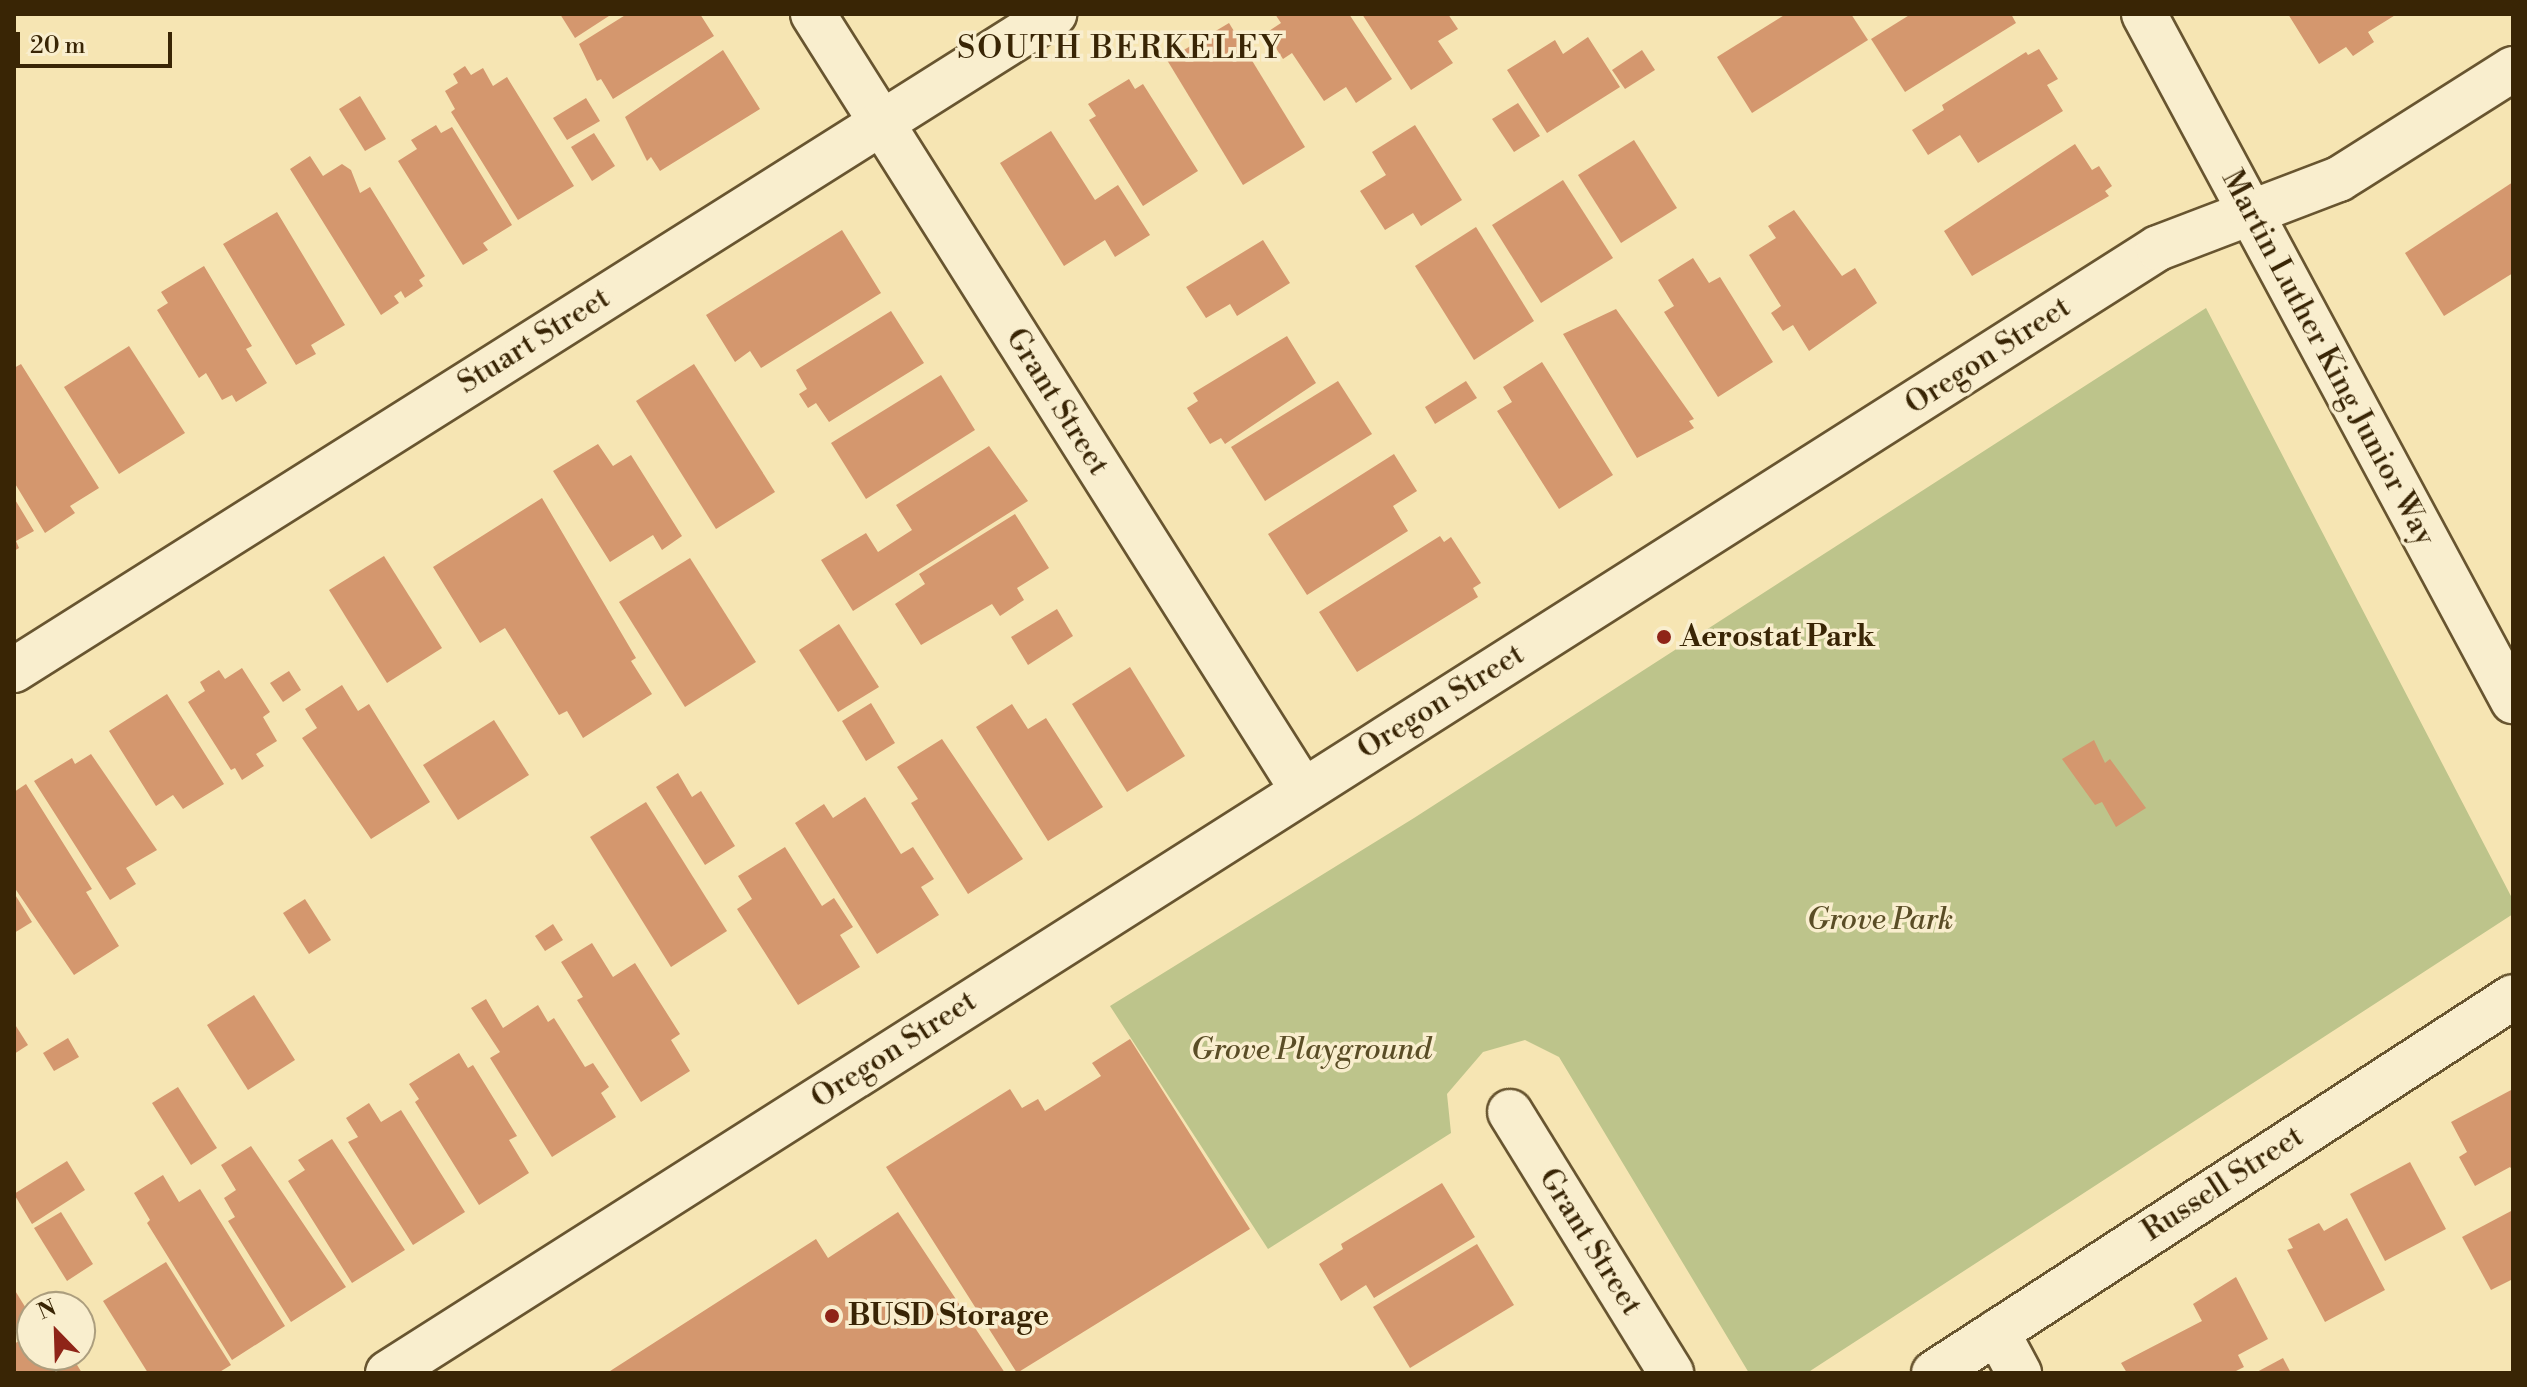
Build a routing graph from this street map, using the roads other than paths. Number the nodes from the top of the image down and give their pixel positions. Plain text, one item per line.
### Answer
1 (813, 14) edge
2 (1054, 14) edge
3 (2144, 14) edge
4 (2513, 69) edge
5 (881, 122) junction
6 (2249, 213) junction
7 (14, 670) edge
8 (2513, 701) edge
9 (1302, 789) junction
10 (2513, 997) edge
11 (1510, 1112) dead end
12 (1997, 1332) junction
13 (388, 1373) edge
14 (1671, 1373) edge
15 (1934, 1373) edge
16 (2019, 1373) edge

1 - 5 street, Grant Street
2 - 5 street, Stuart Street
3 - 6 street, Martin Luther King Junior Way
4 - 6 street, Oregon Street
5 - 7 street, Stuart Street
5 - 9 street, Grant Street
6 - 8 street, Martin Luther King Junior Way
6 - 9 street, Oregon Street
9 - 13 street, Oregon Street
10 - 12 street, Russell Street
11 - 14 street, Grant Street
12 - 15 street, Russell Street
12 - 16 street

